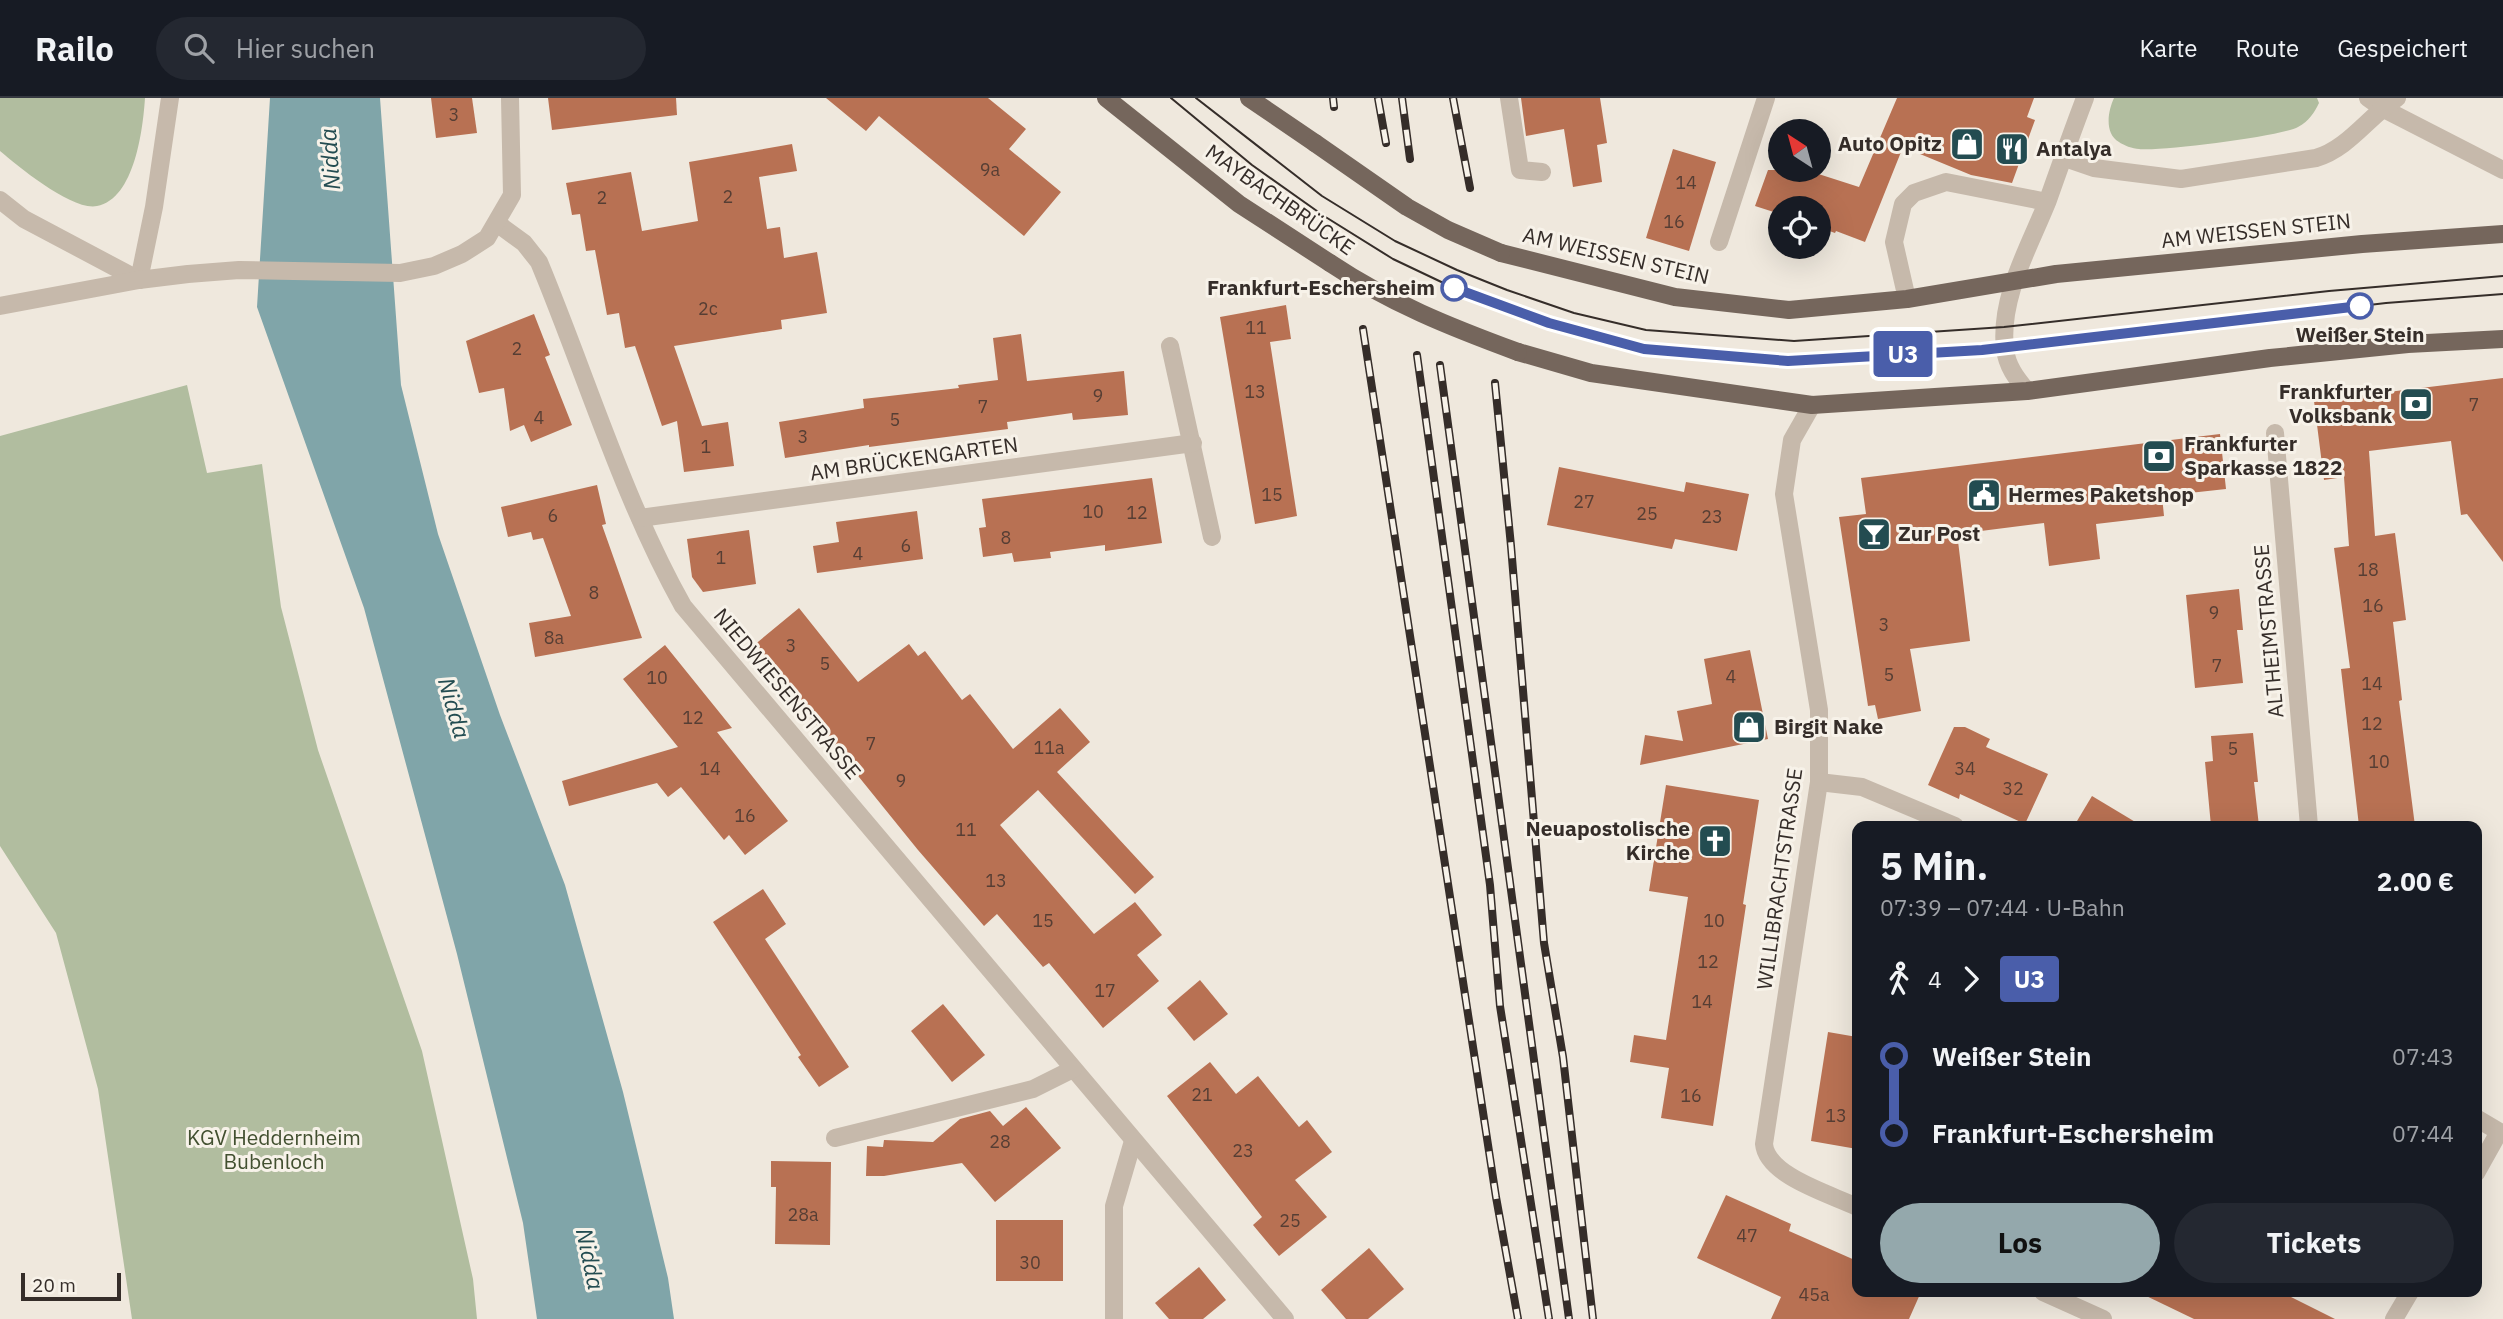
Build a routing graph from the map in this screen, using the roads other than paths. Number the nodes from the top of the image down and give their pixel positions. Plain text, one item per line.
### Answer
1 (170, 98) edge
2 (510, 98) edge
3 (1107, 98) edge
4 (1249, 98) edge
5 (1509, 98) edge
6 (1766, 98) edge
7 (2085, 98) edge
8 (2397, 98) edge
9 (2375, 103) edge
10 (2062, 158) junction
11 (2503, 170) edge
12 (1542, 172) dead end
13 (0, 200) edge
14 (2047, 202) junction
15 (498, 224) junction
16 (2503, 234) edge
17 (1719, 242) dead end
18 (139, 280) junction
19 (2014, 281) junction
20 (1907, 299) junction
21 (0, 306) edge
22 (2503, 339) edge
23 (1170, 346) dead end
24 (2027, 391) junction
25 (1812, 405) junction
26 (2275, 433) dead end
27 (1193, 443) junction
28 (640, 519) junction
29 (1212, 537) dead end
30 (1819, 782) junction
31 (1943, 821) edge
32 (2309, 821) edge
33 (1073, 1069) junction
34 (2482, 1122) edge
35 (2501, 1133) edge
36 (835, 1138) dead end
37 (1133, 1141) junction
38 (2482, 1163) edge
39 (1852, 1205) edge
40 (2054, 1297) edge
41 (2407, 1297) edge
42 (1114, 1319) edge
43 (1284, 1319) edge
44 (2103, 1319) edge
45 (2394, 1319) edge

1 - 18 street
2 - 15 street
3 - 25 main road, MAYBACHBRÜCKE, bridge
4 - 20 main road, AM WEISSEN STEIN, bridge
5 - 12 street
6 - 17 street
7 - 10 street
8 - 9 street
9 - 10 street
9 - 11 street
10 - 14 street
13 - 18 street
14 - 19 street
14 - 20 street
15 - 18 street
15 - 28 street, NIEDWIESENSTRASSE
16 - 19 main road, AM WEISSEN STEIN
18 - 21 street
19 - 20 main road, AM WEISSEN STEIN
19 - 24 street
22 - 24 main road
23 - 27 street
24 - 25 main road
25 - 30 street, WILLIBRACHTSTRASSE
26 - 32 street, ALTHEIMSTRASSE
27 - 28 street, AM BRÜCKENGARTEN
27 - 29 street
28 - 33 street, NIEDWIESENSTRASSE
30 - 31 street
30 - 39 street, WILLIBRACHTSTRASSE
33 - 36 street
33 - 37 street, NIEDWIESENSTRASSE
34 - 35 street
35 - 38 street
37 - 42 street
37 - 43 street, NIEDWIESENSTRASSE
40 - 44 street
41 - 45 street

